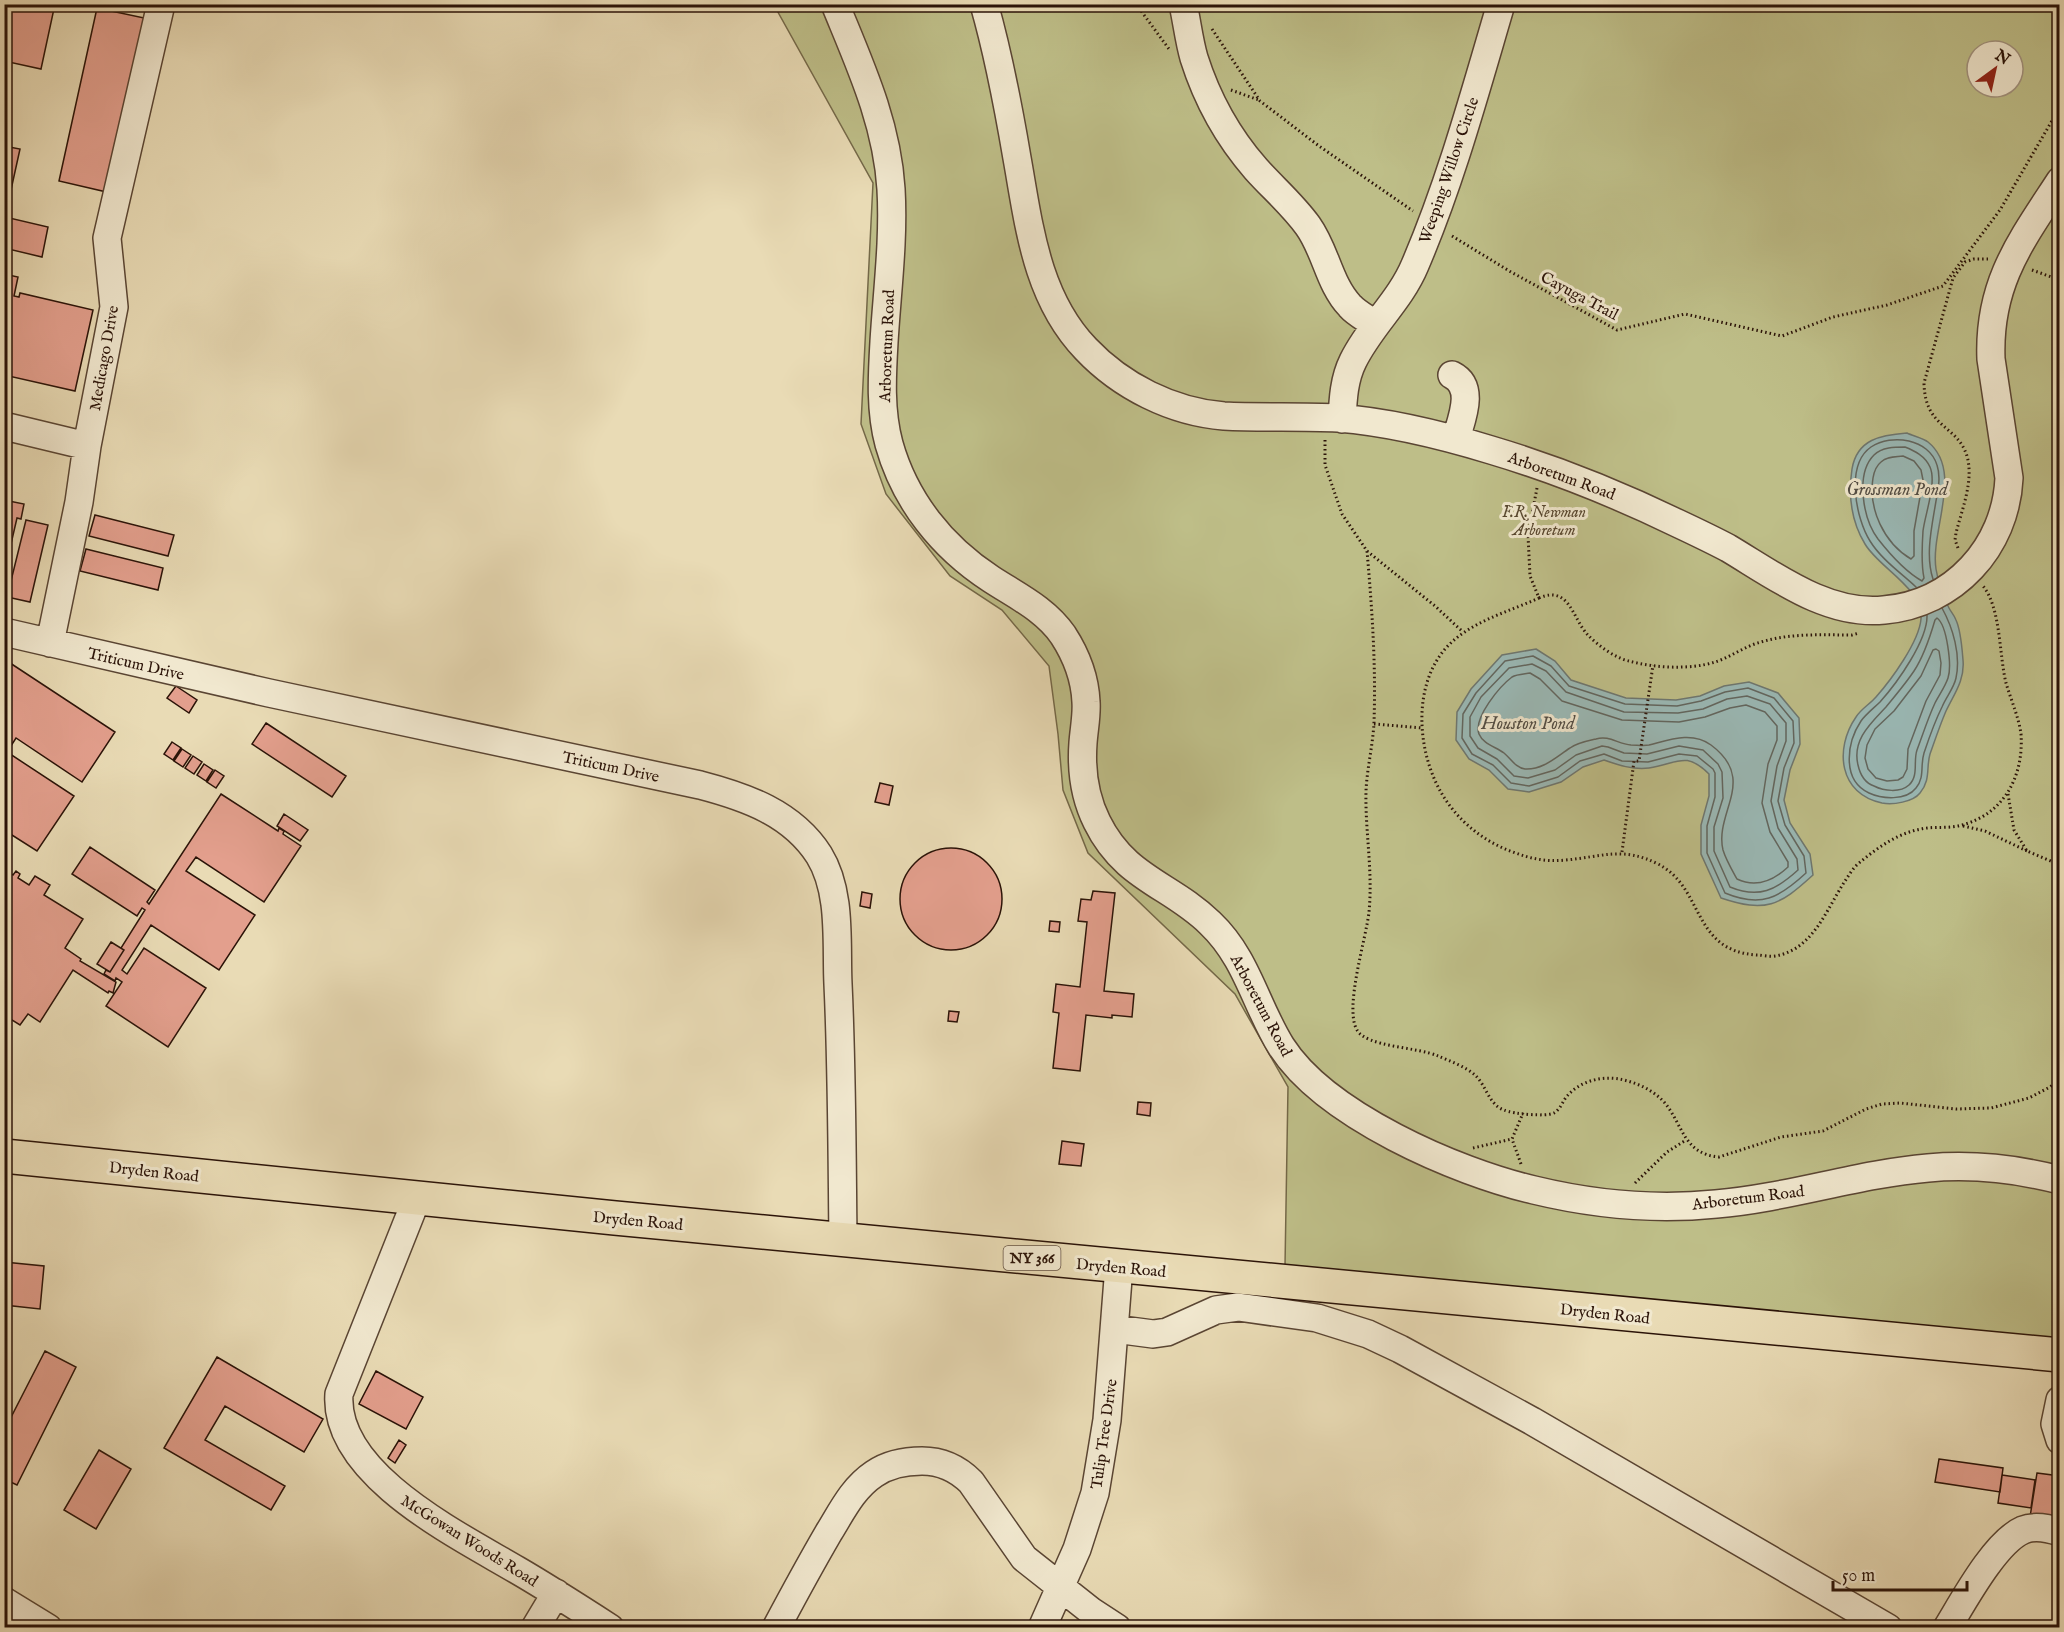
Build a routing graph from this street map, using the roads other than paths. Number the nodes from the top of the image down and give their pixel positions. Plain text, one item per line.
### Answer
1 (161, 4) edge
2 (835, 4) edge
3 (984, 4) edge
4 (1183, 4) edge
5 (1501, 4) edge
6 (2060, 181) edge
7 (1376, 325) junction
8 (1452, 375) dead end
9 (1333, 418) junction
10 (4, 426) edge
11 (1456, 439) junction
12 (87, 446) junction
13 (4, 632) edge
14 (50, 643) junction
15 (4, 1156) edge
16 (2060, 1180) edge
17 (417, 1198) junction
18 (843, 1240) junction
19 (1119, 1266) junction
20 (1115, 1329) junction
21 (2060, 1355) edge
22 (2060, 1400) edge
23 (2060, 1440) edge
24 (2060, 1532) edge
25 (1060, 1587) junction
26 (556, 1593) junction
27 (7, 1609) edge
28 (48, 1628) edge
29 (535, 1628) edge
30 (610, 1628) edge
31 (776, 1628) edge
32 (1042, 1628) edge
33 (1117, 1628) edge
34 (1888, 1628) edge
35 (1947, 1628) edge

1 - 12 street, Medicago Drive
2 - 16 street, Arboretum Road
3 - 9 street, Arboretum Road
4 - 7 street
5 - 7 street, Weeping Willow Circle
6 - 11 street, Arboretum Road
7 - 9 street, Weeping Willow Circle
8 - 11 street
9 - 11 street, Arboretum Road
10 - 12 street
12 - 14 street, Medicago Drive
13 - 14 street, Triticum Drive
14 - 18 street, Triticum Drive
15 - 17 main road, Dryden Road / NY 366
17 - 18 main road, Dryden Road / NY 366
17 - 26 street, McGowan Woods Road
18 - 19 main road, Dryden Road / NY 366
19 - 20 street, Tulip Tree Drive
19 - 21 main road, Dryden Road / NY 366
20 - 25 street, Tulip Tree Drive
20 - 34 street
22 - 23 street
24 - 35 street
25 - 31 street
25 - 32 street, Tulip Tree Drive
25 - 33 street
26 - 29 street
26 - 30 street, McGowan Woods Road
27 - 28 street

